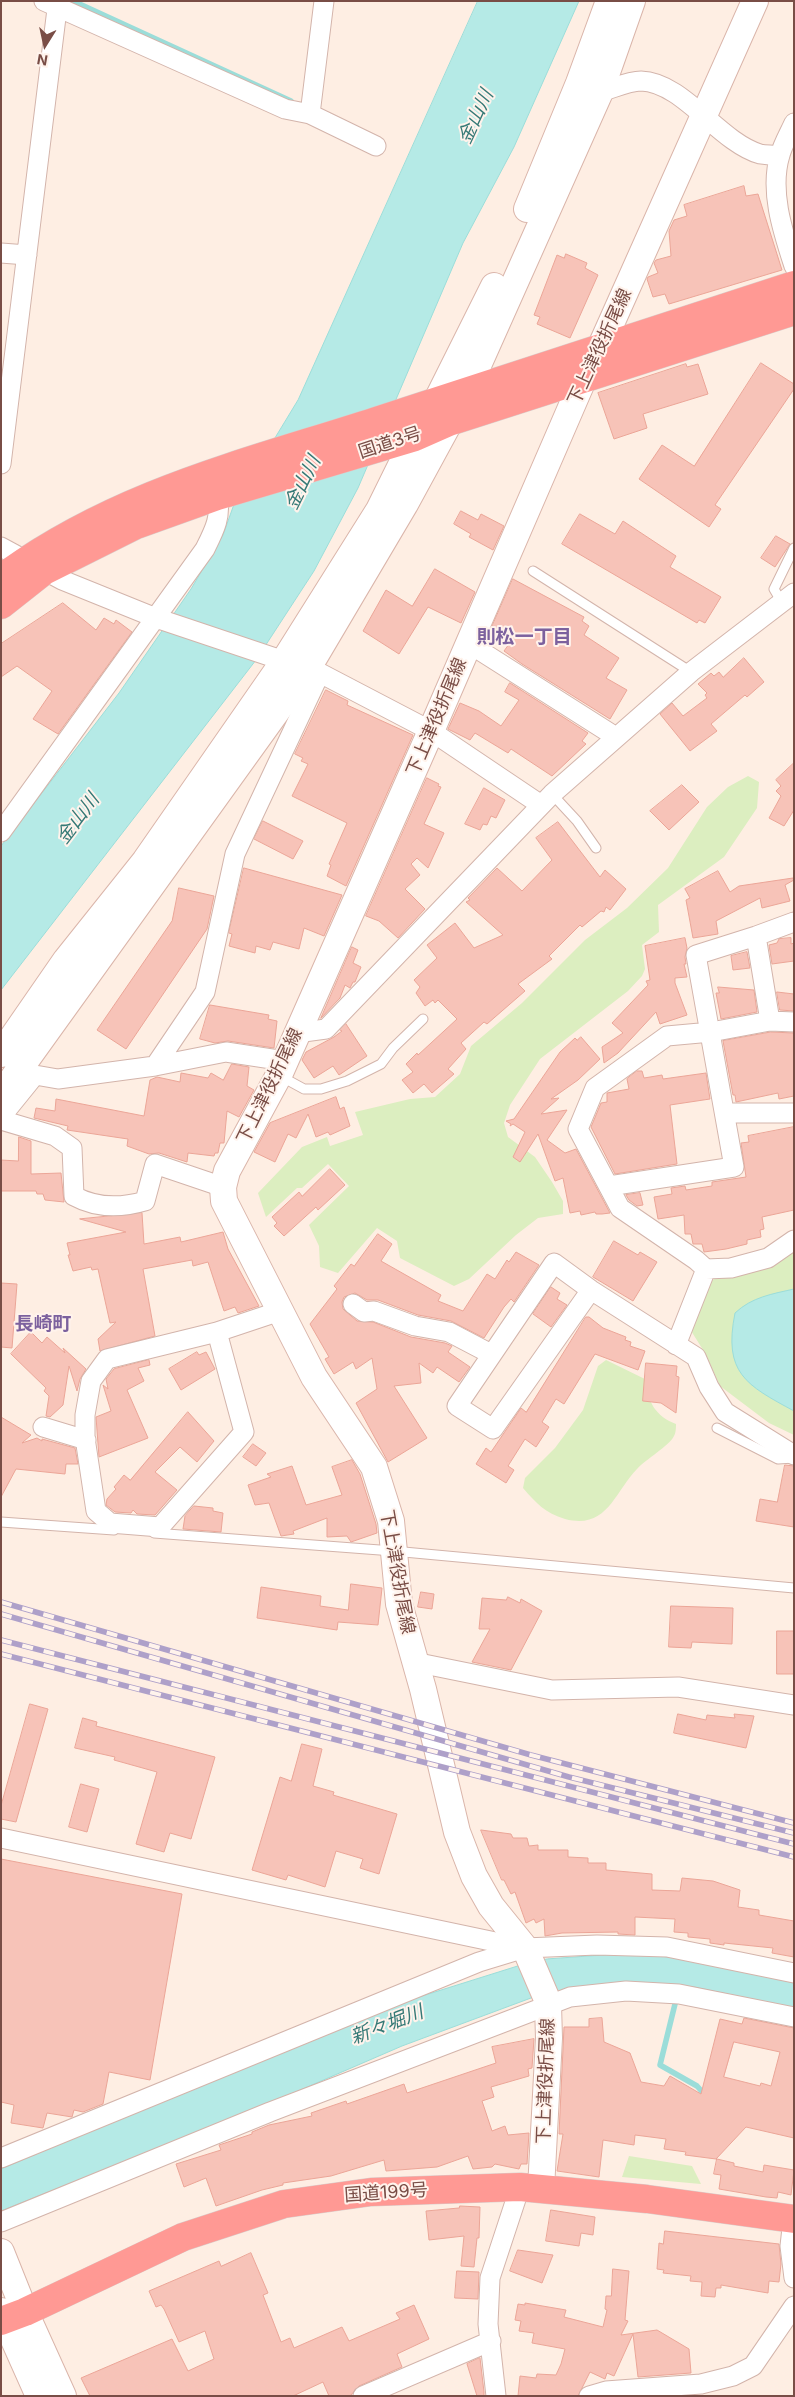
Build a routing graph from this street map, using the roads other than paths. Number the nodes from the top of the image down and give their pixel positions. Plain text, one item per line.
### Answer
1 (324, 1) edge
2 (609, 1) edge
3 (632, 1) edge
4 (755, 1) edge
5 (53, 3) edge
6 (600, 92) junction
7 (310, 114) junction
8 (704, 118) junction
9 (794, 123) edge
10 (376, 146) dead end
11 (779, 156) junction
12 (1, 253) edge
13 (27, 255) junction
14 (794, 266) edge
15 (794, 285) edge
16 (794, 311) edge
17 (601, 346) junction
18 (583, 380) junction
19 (466, 390) junction
20 (443, 411) junction
21 (415, 437) junction
22 (1, 464) edge
23 (222, 495) junction
24 (1, 547) edge
25 (794, 548) edge
26 (36, 565) junction
27 (533, 571) dead end
28 (1, 578) edge
29 (788, 597) edge
30 (1, 605) edge
31 (156, 618) junction
32 (468, 643) junction
33 (284, 661) junction
34 (314, 671) junction
35 (691, 672) junction
36 (431, 732) junction
37 (616, 737) junction
38 (546, 800) junction
39 (1, 832) edge
40 (596, 848) dead end
41 (794, 922) edge
42 (756, 936) junction
43 (66, 960) junction
44 (423, 1018) dead end
45 (770, 1021) junction
46 (794, 1022) edge
47 (1, 1032) edge
48 (711, 1032) junction
49 (296, 1033) junction
50 (19, 1065) edge
51 (155, 1066) junction
52 (282, 1068) junction
53 (1, 1095) edge
54 (726, 1113) junction
55 (794, 1113) edge
56 (1, 1119) edge
57 (609, 1186) junction
58 (223, 1187) junction
59 (794, 1240) edge
60 (706, 1269) junction
61 (592, 1290) junction
62 (353, 1304) dead end
63 (280, 1311) junction
64 (217, 1332) junction
65 (676, 1345) junction
66 (491, 1354) junction
67 (42, 1427) dead end
68 (717, 1428) dead end
69 (86, 1440) junction
70 (794, 1457) edge
71 (1, 1522) edge
72 (393, 1551) junction
73 (794, 1588) edge
74 (414, 1662) junction
75 (794, 1705) edge
76 (1, 1838) edge
77 (526, 1948) junction
78 (794, 1973) edge
79 (547, 2001) junction
80 (794, 2018) edge
81 (1, 2158) edge
82 (530, 2188) junction
83 (793, 2219) edge
84 (1, 2222) edge
85 (1, 2252) edge
86 (794, 2278) edge
87 (794, 2306) edge
88 (8, 2316) edge
89 (491, 2341) junction
90 (39, 2396) edge
91 (63, 2396) edge
92 (363, 2396) edge
93 (496, 2396) edge
94 (589, 2396) edge

1 - 7 street
2 - 20 street
3 - 6 street
4 - 8 street, 下上津役折尾線
5 - 7 street
5 - 13 street
6 - 8 street
6 - 19 street
7 - 10 street
8 - 11 street
8 - 17 street, 下上津役折尾線
9 - 11 street
11 - 14 street
12 - 13 street
13 - 22 street
15 - 17 highway, 国道3号
16 - 18 highway, 国道3号
17 - 18 street, 下上津役折尾線
17 - 19 highway, 国道3号
18 - 20 highway, 国道3号
18 - 32 street, 下上津役折尾線
19 - 20 highway, 国道3号
20 - 21 highway, 国道3号
20 - 26 highway, 国道3号
20 - 34 street
21 - 23 highway, 国道3号
21 - 33 street
23 - 26 highway, 国道3号
23 - 31 street
24 - 26 street
25 - 29 lane
26 - 28 highway, 国道3号
26 - 30 highway, 国道3号
26 - 31 street
27 - 35 lane
29 - 35 street
31 - 33 street
31 - 39 street
32 - 36 street, 下上津役折尾線
32 - 37 street
33 - 34 street
33 - 43 street
34 - 36 street
34 - 50 street
34 - 51 street
35 - 37 street
36 - 38 street
36 - 49 street, 下上津役折尾線
37 - 38 street
38 - 40 lane
38 - 49 street
41 - 42 street
42 - 45 street
42 - 48 street
43 - 47 street
43 - 50 street
44 - 52 lane
45 - 46 street
45 - 48 street
48 - 54 street
48 - 57 street
49 - 52 street, 下上津役折尾線
50 - 51 street
50 - 53 street
50 - 56 street
51 - 52 street
52 - 58 street, 下上津役折尾線
54 - 55 street
54 - 57 street
56 - 58 street
57 - 60 street
58 - 63 street, 下上津役折尾線
59 - 60 street
60 - 65 street
61 - 65 street
61 - 66 street
61 - 66 street
62 - 66 street
63 - 64 street
63 - 72 street, 下上津役折尾線
64 - 69 street
64 - 69 street
65 - 70 street
67 - 69 street
68 - 70 lane
71 - 72 lane
72 - 73 lane
72 - 74 street, 下上津役折尾線
74 - 75 street
74 - 77 street, 下上津役折尾線
76 - 77 street
77 - 78 street
77 - 79 street, 下上津役折尾線
77 - 81 street
79 - 80 street
79 - 82 street, 下上津役折尾線
79 - 84 street
82 - 83 highway, 国道199号
82 - 88 highway, 国道199号
82 - 89 street
83 - 86 street
85 - 88 street
87 - 94 street
88 - 90 street
88 - 91 street
89 - 92 street
89 - 93 street

